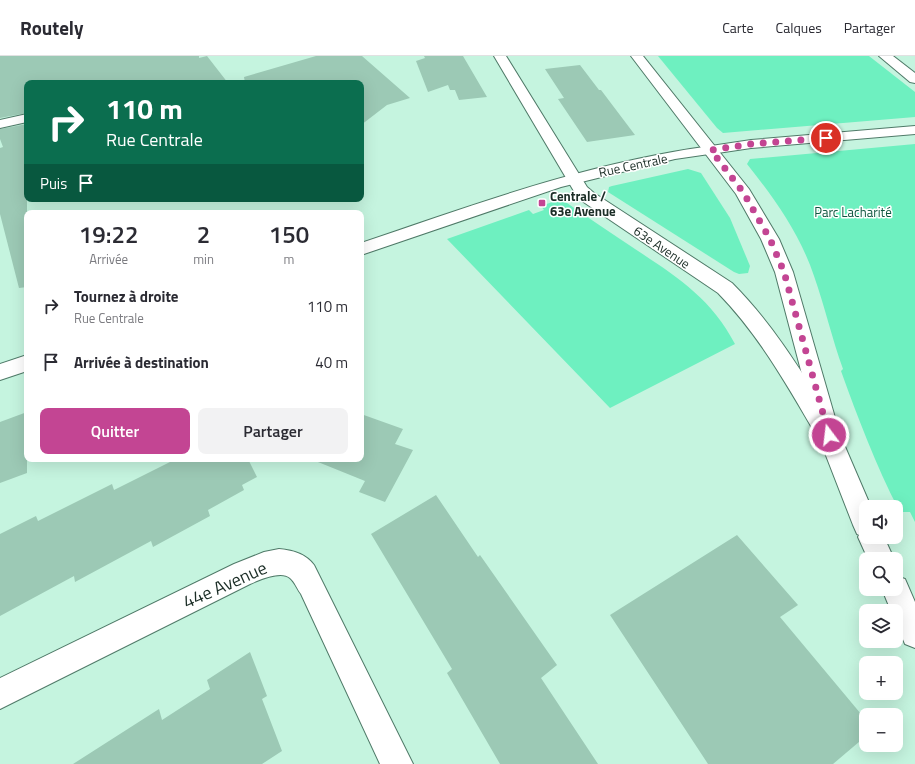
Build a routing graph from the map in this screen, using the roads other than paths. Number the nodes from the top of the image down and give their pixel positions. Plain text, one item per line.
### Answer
1 (500, 56) edge
2 (637, 56) edge
3 (885, 56) edge
4 (915, 79) edge
5 (24, 119) edge
6 (0, 124) edge
7 (915, 130) edge
8 (711, 150) junction
9 (573, 178) junction
10 (364, 247) edge
11 (24, 364) edge
12 (0, 372) edge
13 (829, 435) junction
14 (859, 508) edge
15 (897, 596) edge
16 (915, 634) edge
17 (0, 694) edge
18 (397, 764) edge

1 - 9 street, 63e Avenue
2 - 8 street
3 - 4 street
5 - 6 street
7 - 8 street, Rue Centrale
8 - 9 street, Rue Centrale
8 - 13 street
9 - 10 street, Rue Centrale
9 - 13 street, 63e Avenue
11 - 12 street
13 - 14 street
15 - 16 street
17 - 18 street, 44e Avenue

